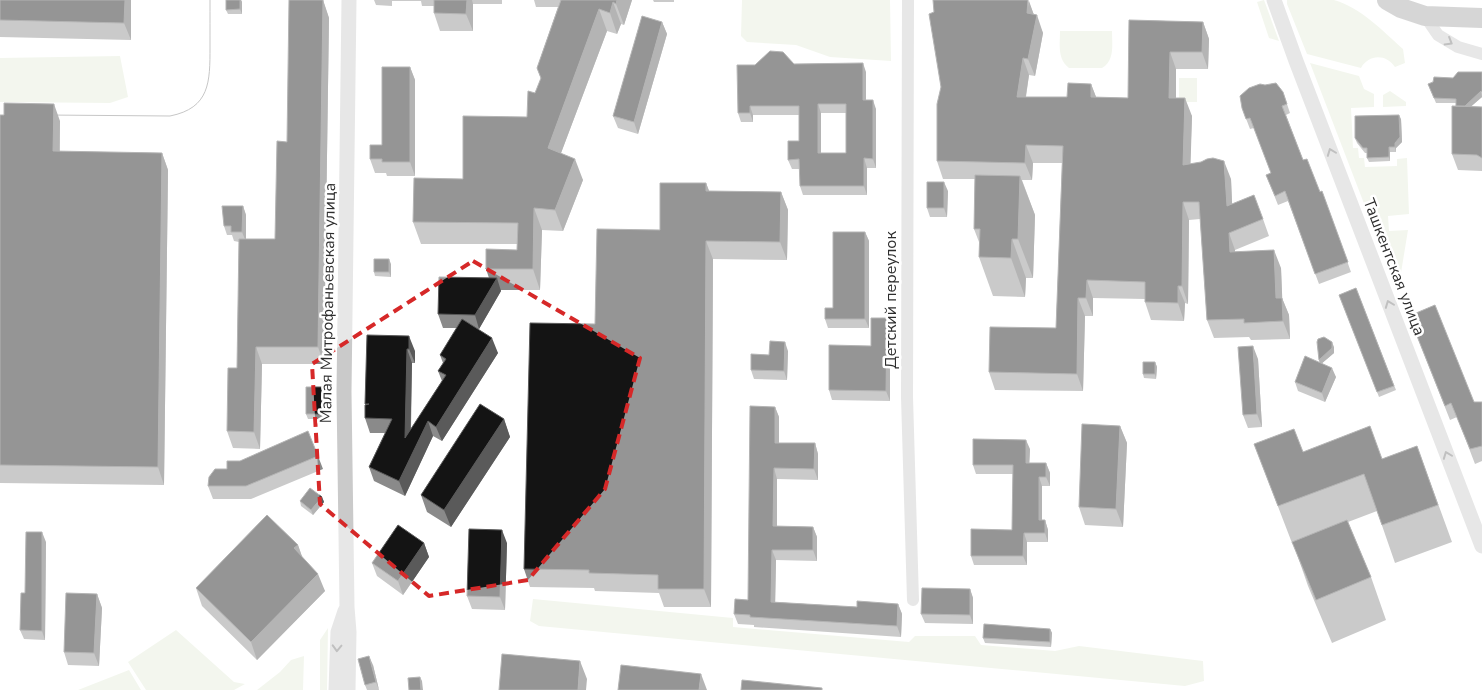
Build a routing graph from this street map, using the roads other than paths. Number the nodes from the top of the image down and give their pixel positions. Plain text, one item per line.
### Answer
1 (349, 0) edge
2 (908, 0) edge
3 (1274, 0) edge
4 (1387, 0) edge
5 (1421, 8) edge
6 (1482, 18) edge
7 (1482, 54) edge
8 (1482, 546) edge
9 (913, 600) dead end
10 (347, 607) junction
11 (336, 690) edge
12 (348, 690) edge

1 - 10 street, Малая Митрофаньевская улица
2 - 9 street, Детский переулок
8 -> 3 street, Ташкентская улица
4 - 5 main road
5 - 6 main road
5 -> 7 street
10 -> 11 street, Малая Митрофаньевская улица
10 - 12 street, Малая Митрофаньевская улица

